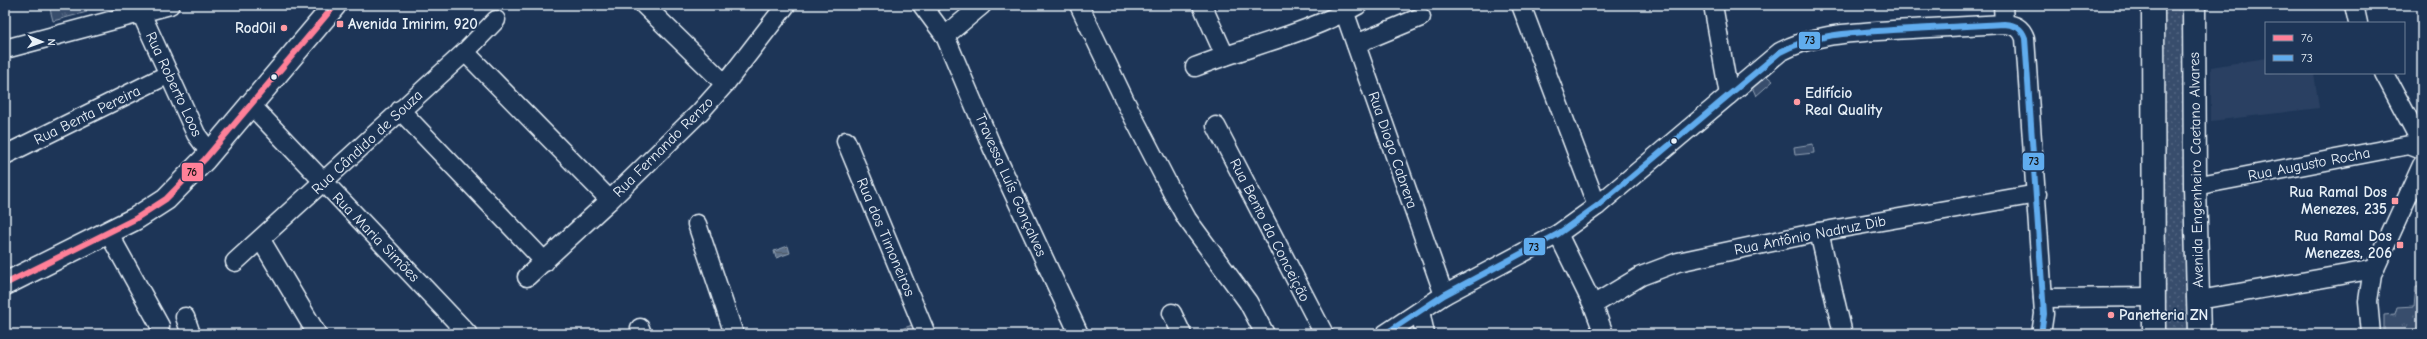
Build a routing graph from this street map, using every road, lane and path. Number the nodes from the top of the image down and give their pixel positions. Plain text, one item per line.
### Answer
1 (170, 5) edge
2 (335, 5) edge
3 (644, 5) edge
4 (786, 5) edge
5 (982, 5) edge
6 (1079, 5) edge
7 (1202, 5) edge
8 (1521, 5) edge
9 (1713, 5) edge
10 (2003, 5) edge
11 (2153, 5) edge
12 (2194, 5) edge
13 (2354, 5) edge
14 (924, 6) edge
15 (1348, 8) edge
16 (141, 13) junction
17 (1421, 17) dead end
18 (496, 20) dead end
19 (2358, 22) edge
20 (2004, 24) junction
21 (945, 36) junction
22 (1356, 44) junction
23 (5, 49) edge
24 (465, 52) junction
25 (1225, 56) junction
26 (1195, 67) dead end
27 (169, 74) junction
28 (2385, 74) edge
29 (725, 84) junction
30 (1729, 95) junction
31 (250, 105) junction
32 (400, 110) junction
33 (1216, 126) dead end
34 (846, 141) dead end
35 (2422, 144) edge
36 (2422, 150) edge
37 (210, 153) junction
38 (5, 155) edge
39 (2422, 165) edge
40 (323, 181) junction
41 (2195, 186) junction
42 (2037, 194) junction
43 (610, 200) junction
44 (1597, 206) junction
45 (697, 224) dead end
46 (108, 232) junction
47 (1819, 232) junction
48 (1558, 234) junction
49 (261, 240) junction
50 (235, 262) dead end
51 (544, 262) junction
52 (2375, 269) junction
53 (527, 276) dead end
54 (5, 284) edge
55 (1444, 295) junction
56 (2154, 297) junction
57 (2043, 298) junction
58 (2199, 300) junction
59 (1593, 305) junction
60 (1420, 311) junction
61 (1172, 313) dead end
62 (184, 317) dead end
63 (160, 326) dead end
64 (191, 334) edge
65 (317, 334) edge
66 (468, 334) edge
67 (734, 334) edge
68 (926, 334) edge
69 (1079, 334) edge
70 (1182, 334) edge
71 (1265, 334) edge
72 (1324, 334) edge
73 (1385, 334) edge
74 (1425, 334) edge
75 (1604, 334) edge
76 (1843, 334) edge
77 (2041, 334) edge
78 (2154, 334) edge
79 (2199, 334) edge
80 (2371, 334) edge

1 - 16 street
2 - 31 main road
3 - 29 street
4 - 29 street, Rua Fernando Renzo
5 - 21 street
6 - 71 street
7 - 25 street
8 - 44 street
9 - 30 street
10 - 20 street
11 - 56 main road
12 - 41 main road, Avenida Engenheiro Caetano Alvares
13 - 19 street
14 - 21 street, Travessa Luís Gonçalves
15 - 22 street, Rua Diogo Cabrera
15 - 25 street
16 - 23 street
16 - 27 street, Rua Roberto Loos
17 - 22 street
18 - 24 street, Rua Cândido de Souza
20 - 30 street
20 - 42 street
21 - 69 street, Travessa Luís Gonçalves
22 - 55 street, Rua Diogo Cabrera
24 - 32 street, Rua Cândido de Souza
24 - 43 street
25 - 26 street
27 - 37 street, Rua Roberto Loos
27 - 38 street, Rua Benta Pereira
28 - 35 street
29 - 43 street, Rua Fernando Renzo
30 - 44 street
31 - 37 main road
31 - 40 street, Rua Maria Simões
32 - 40 street, Rua Cândido de Souza
32 - 51 street
33 - 72 street, Rua Bento da Conceição
34 - 68 street, Rua dos Timoneiros
36 - 41 street, Rua Augusto Rocha
37 - 46 main road
39 - 52 street
40 - 49 street, Rua Cândido de Souza
40 - 66 street, Rua Maria Simões
41 - 58 main road, Avenida Engenheiro Caetano Alvares
42 - 47 street, Rua Antônio Nadruz Dib
42 - 57 street
43 - 51 street, Rua Fernando Renzo
44 - 48 street
45 - 67 street
46 - 54 main road
46 - 63 street
47 - 59 street, Rua Antônio Nadruz Dib
47 - 76 street
48 - 55 street
48 - 59 street
49 - 50 street, Rua Cândido de Souza
49 - 65 street
51 - 53 street, Rua Fernando Renzo
52 - 58 street
52 - 80 street
55 - 60 street
56 - 57 street
56 - 78 main road
57 - 77 street
58 - 79 main road, Avenida Engenheiro Caetano Alvares
59 - 75 street
60 - 73 street
60 - 74 street
61 - 70 street
62 - 64 street

